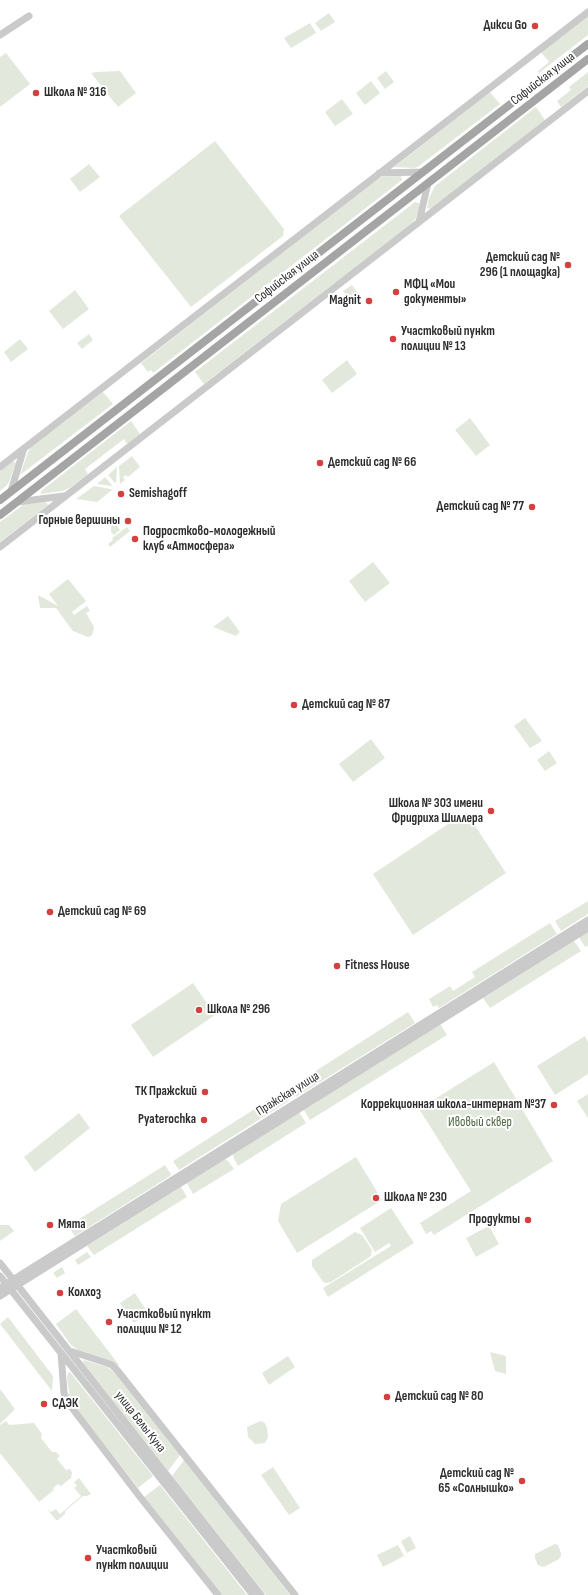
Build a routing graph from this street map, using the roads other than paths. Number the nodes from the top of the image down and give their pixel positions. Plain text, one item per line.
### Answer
1 (588, 12) edge
2 (29, 16) dead end
3 (0, 36) edge
4 (588, 44) edge
5 (588, 59) edge
6 (588, 91) edge
7 (474, 132) junction
8 (482, 141) junction
9 (422, 172) junction
10 (379, 173) junction
11 (428, 183) junction
12 (419, 222) junction
13 (24, 448) junction
14 (0, 467) edge
15 (11, 491) junction
16 (66, 496) junction
17 (0, 500) edge
18 (17, 502) junction
19 (0, 515) edge
20 (0, 547) edge
21 (588, 920) edge
22 (588, 928) edge
23 (0, 1264) edge
24 (0, 1276) edge
25 (15, 1282) junction
26 (6, 1287) edge
27 (0, 1296) edge
28 (69, 1351) junction
29 (61, 1353) junction
30 (218, 1595) edge
31 (252, 1595) edge
32 (261, 1595) edge
33 (295, 1595) edge

1 - 10 street
2 - 3 street
4 - 7 main road, Софийская улица
5 - 8 main road, Софийская улица
6 - 12 street
7 - 8 main road
7 - 9 main road, Софийская улица
8 - 11 main road, Софийская улица
9 - 10 street
9 - 15 main road, Софийская улица
10 - 13 street
11 - 12 street
11 - 18 main road, Софийская улица
12 - 16 street
13 - 14 street
13 - 15 street
15 - 17 main road, Софийская улица
16 - 18 street
16 - 20 street
18 - 19 main road, Софийская улица
21 - 25 street, Пражская улица
22 - 25 street, Пражская улица
23 - 25 street, улица Белы Куна
24 - 26 street, улица Белы Куна
25 - 26 street, Пражская улица
25 - 28 street, улица Белы Куна
26 - 27 street, Пражская улица
26 - 29 street, улица Белы Куна
28 - 32 street, улица Белы Куна
28 - 33 street
29 - 30 street
29 - 31 street, улица Белы Куна

